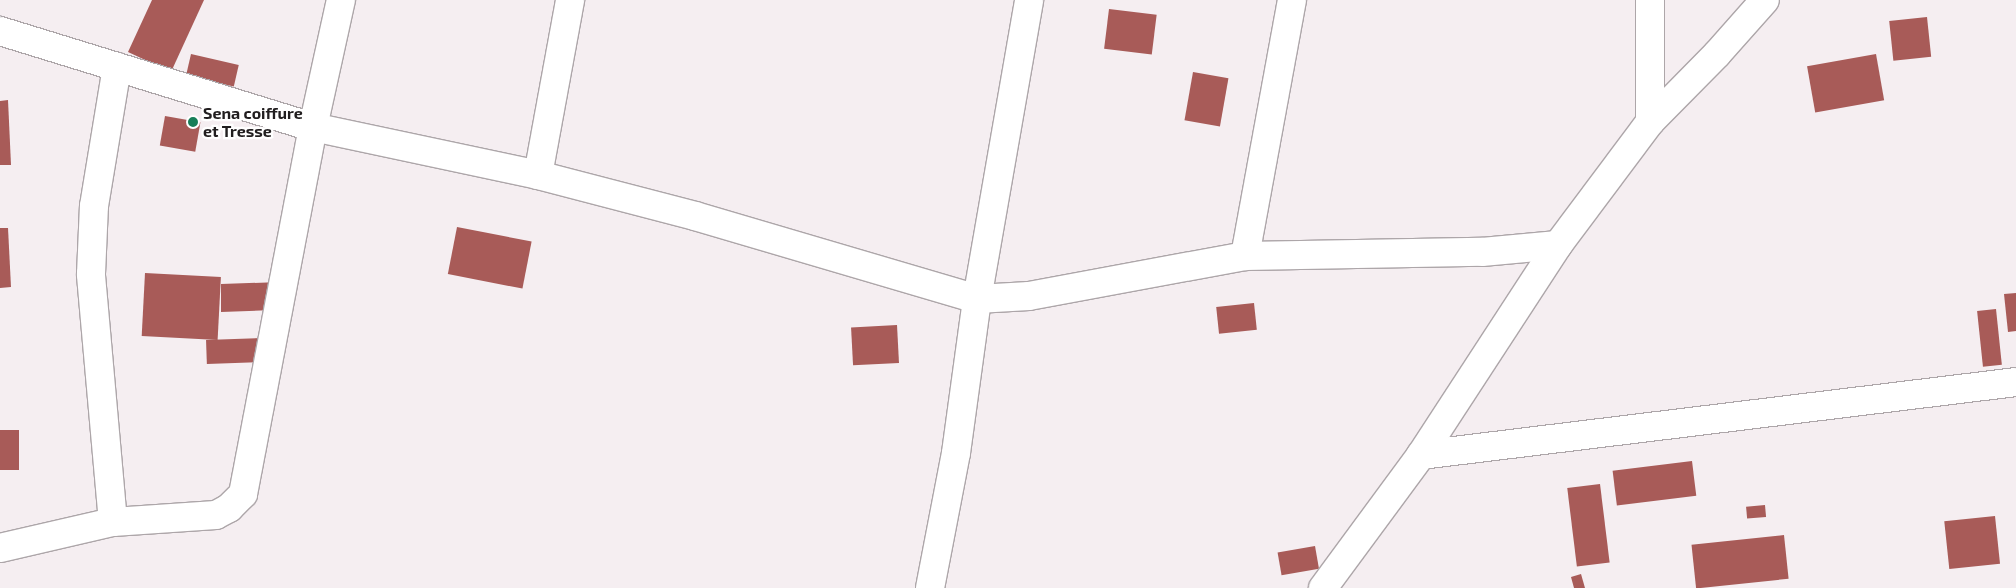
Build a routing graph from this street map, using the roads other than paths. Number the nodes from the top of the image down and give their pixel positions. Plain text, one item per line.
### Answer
1 (341, 0) edge
2 (570, 0) edge
3 (1029, 0) edge
4 (1292, 0) edge
5 (1650, 0) edge
6 (1765, 0) edge
7 (0, 31) edge
8 (117, 66) junction
9 (1650, 122) junction
10 (313, 127) junction
11 (538, 175) junction
12 (1558, 245) junction
13 (1245, 256) junction
14 (976, 299) junction
15 (2016, 382) edge
16 (1421, 455) junction
17 (113, 522) junction
18 (0, 548) edge
19 (930, 588) edge
20 (1323, 588) edge

1 - 10 street
2 - 11 street
3 - 14 street
4 - 13 street
5 - 9 street
6 - 9 street
7 - 8 street
8 - 10 street
8 - 17 street
9 - 12 street
10 - 11 street
10 - 17 street
11 - 14 street
12 - 13 street
12 - 16 street
13 - 14 street
14 - 19 street
15 - 16 street
16 - 20 street
17 - 18 street

